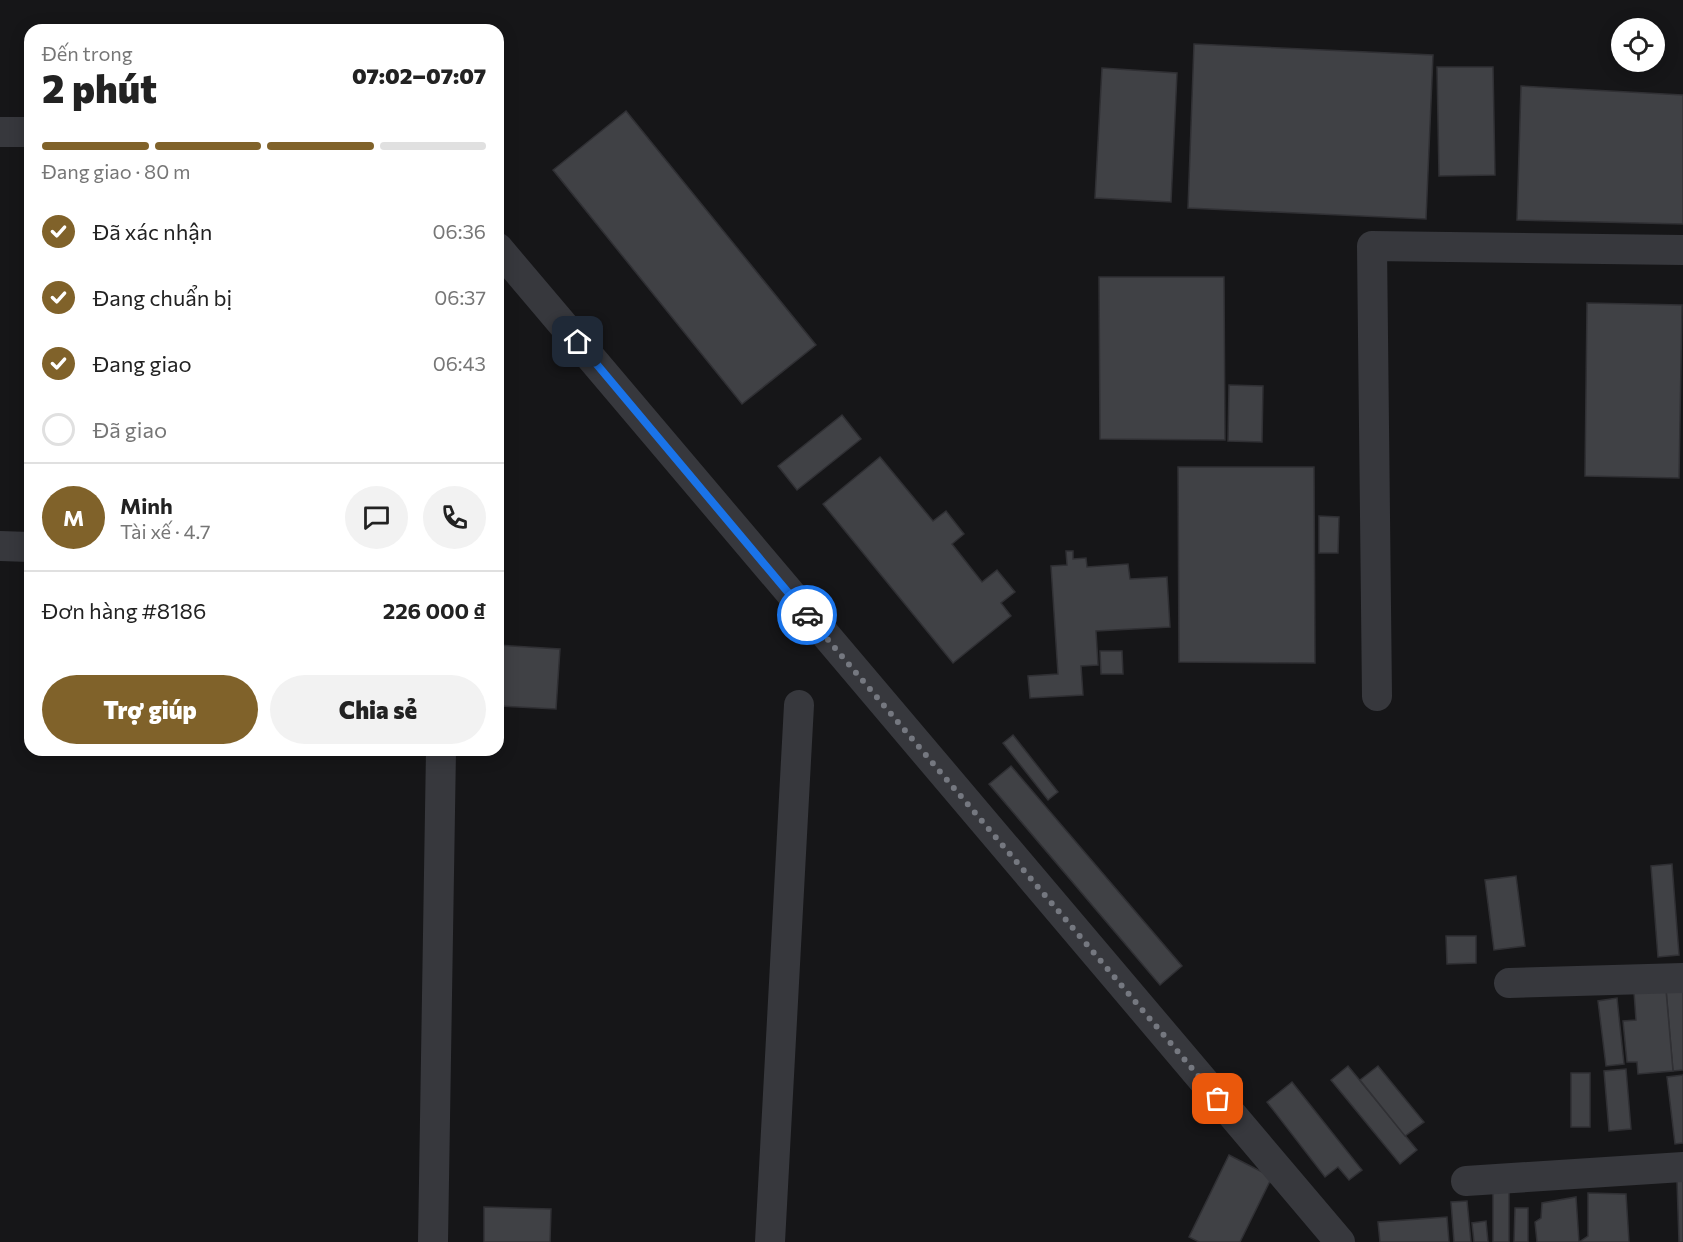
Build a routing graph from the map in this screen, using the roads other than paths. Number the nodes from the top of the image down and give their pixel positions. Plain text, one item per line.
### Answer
1 (0, 132) edge
2 (24, 132) edge
3 (1683, 250) edge
4 (504, 255) edge
5 (0, 546) edge
6 (24, 547) edge
7 (1377, 696) dead end
8 (799, 705) dead end
9 (441, 756) edge
10 (1683, 978) edge
11 (1509, 983) dead end
12 (1683, 1167) edge
13 (1466, 1181) dead end
14 (433, 1242) edge
15 (770, 1242) edge
16 (1340, 1242) edge

1 - 2 street
3 - 7 street
4 - 16 street
5 - 6 street
8 - 15 street
9 - 14 street
10 - 11 street
12 - 13 street

